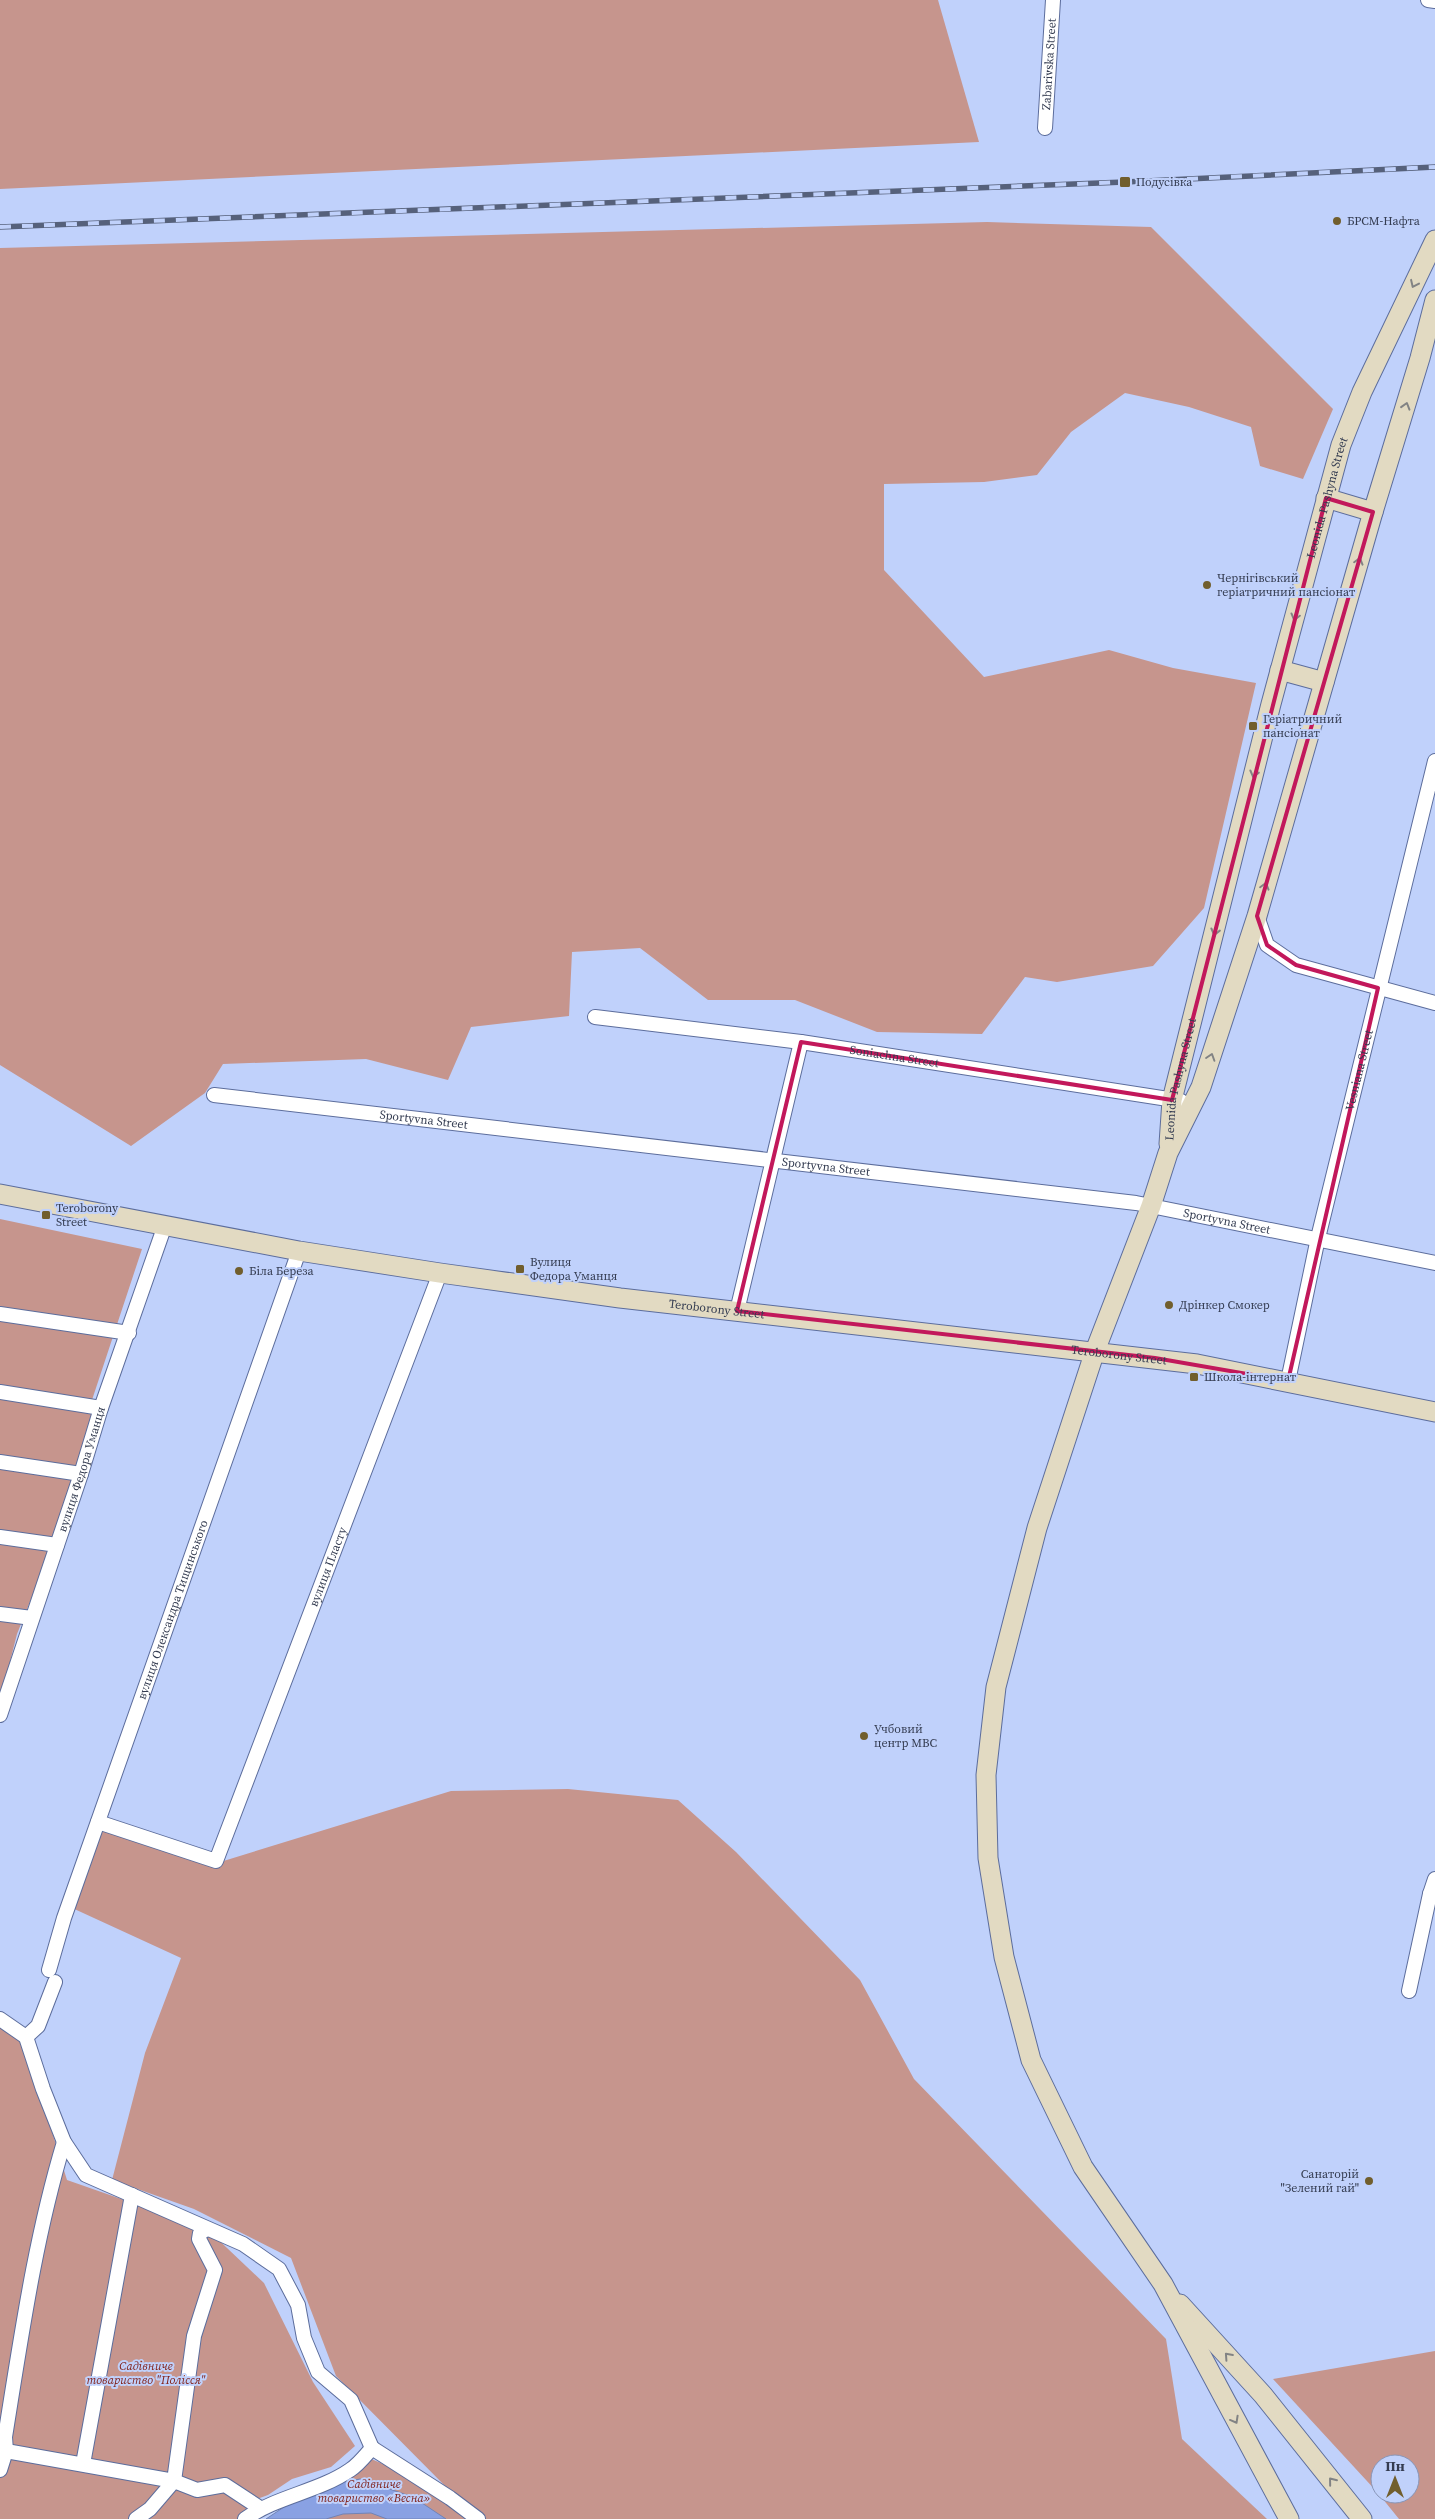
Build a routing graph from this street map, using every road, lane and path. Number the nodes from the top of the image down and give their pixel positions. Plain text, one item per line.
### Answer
1 (1053, 0) edge
2 (1428, 0) edge
3 (1435, 1) edge
4 (1045, 128) dead end
5 (1435, 240) edge
6 (1435, 300) edge
7 (1326, 498) junction
8 (1373, 512) junction
9 (1280, 670) junction
10 (1324, 682) junction
11 (1434, 771) edge
12 (1257, 916) junction
13 (1378, 988) junction
14 (1435, 1003) edge
15 (595, 1017) dead end
16 (801, 1042) junction
17 (214, 1095) dead end
18 (1172, 1100) junction
19 (1194, 1103) junction
20 (1168, 1153) junction
21 (772, 1161) junction
22 (0, 1194) edge
23 (1151, 1206) junction
24 (164, 1226) junction
25 (1318, 1238) junction
26 (300, 1251) junction
27 (1435, 1263) edge
28 (440, 1273) junction
29 (737, 1311) junction
30 (0, 1314) edge
31 (129, 1333) junction
32 (1096, 1352) junction
33 (1288, 1381) junction
34 (0, 1392) edge
35 (101, 1408) junction
36 (1435, 1412) edge
37 (0, 1462) edge
38 (81, 1474) junction
39 (0, 1537) edge
40 (57, 1545) junction
41 (0, 1614) edge
42 (32, 1618) junction
43 (4, 1690) edge
44 (0, 1715) edge
45 (98, 1822) junction
46 (1435, 1879) edge
47 (1432, 1894) edge
48 (1409, 1991) dead end
49 (0, 2019) edge
50 (26, 2037) junction
51 (64, 2142) junction
52 (132, 2195) junction
53 (207, 2229) junction
54 (1163, 2284) junction
55 (372, 2448) junction
56 (6, 2451) junction
57 (83, 2464) junction
58 (0, 2470) edge
59 (174, 2480) junction
60 (260, 2508) junction
61 (136, 2519) edge
62 (245, 2519) edge
63 (478, 2519) edge
64 (1289, 2519) edge
65 (1362, 2519) edge

1 - 4 street, Zabarivska Street
2 - 3 street
5 -> 7 main road, Leonida Pashyna Street
8 -> 6 main road, Leonida Pashyna Street
7 - 8 main road
7 -> 9 main road, Leonida Pashyna Street
10 -> 8 main road, Leonida Pashyna Street
9 - 10 main road
9 -> 18 main road, Leonida Pashyna Street
12 -> 10 main road, Leonida Pashyna Street
11 - 13 street, Vesniana Street
12 - 13 street
19 -> 12 main road, Leonida Pashyna Street
13 - 14 street
13 - 25 street, Vesniana Street
15 - 16 street, Soniachna Street
16 - 18 street, Soniachna Street
16 - 21 street
17 - 21 street, Sportyvna Street
18 - 19 street, Soniachna Street
18 - 20 main road, Leonida Pashyna Street
19 - 20 main road, Leonida Pashyna Street
20 - 23 main road
21 - 23 street, Sportyvna Street
21 - 29 street
22 - 24 main road, Teroborony Street
23 - 25 street, Sportyvna Street
23 - 32 main road
24 - 26 main road, Teroborony Street
24 - 31 street, вулиця Федора Уманця
25 - 27 street, Sportyvna Street
25 - 33 street, Vesniana Street
26 - 28 main road, Teroborony Street
26 - 45 street, вулиця Олександра Тищинського
28 - 29 main road, Teroborony Street
28 - 45 street, вулиця Пласту
29 - 32 main road, Teroborony Street
30 - 31 street
31 - 35 street, вулиця Федора Уманця
32 - 33 main road, Teroborony Street
32 - 54 main road
33 - 36 main road, Teroborony Street
34 - 35 street
35 - 38 street, вулиця Федора Уманця
37 - 38 street
38 - 40 street, вулиця Федора Уманця
39 - 40 street
40 - 42 street, вулиця Федора Уманця
41 - 42 street
42 - 43 street, вулиця Федора Уманця
43 - 44 street, вулиця Федора Уманця
45 - 50 street, вулиця Олександра Тищинського
46 - 47 street
47 - 48 street
49 - 50 street
50 - 51 street
51 - 52 street
51 - 56 street
52 - 53 street
52 - 57 street
53 - 55 street
53 - 59 street
54 -> 64 main road
65 -> 54 main road
55 - 60 street
55 - 63 street
56 - 57 street
56 - 58 street
57 - 59 street
59 - 60 street
59 - 61 street
60 - 62 street

